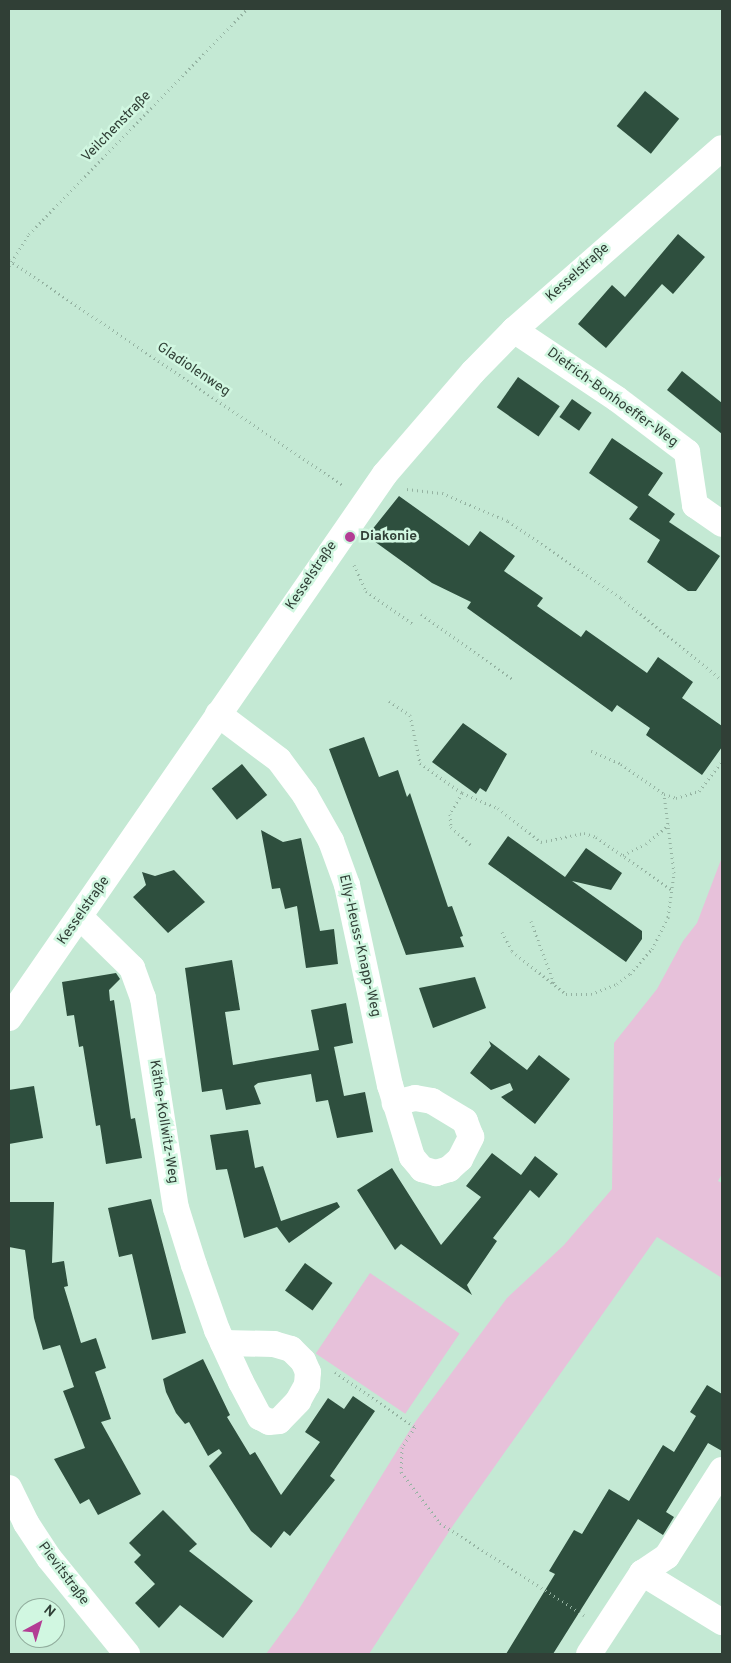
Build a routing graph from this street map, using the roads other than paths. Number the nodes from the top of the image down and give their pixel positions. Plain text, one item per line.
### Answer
1 (722, 148) edge
2 (514, 330) junction
3 (722, 524) edge
4 (218, 714) junction
5 (80, 917) junction
6 (9, 1018) edge
7 (395, 1103) dead end
8 (223, 1343) junction
9 (722, 1470) edge
10 (9, 1488) edge
11 (642, 1573) junction
12 (722, 1622) edge
13 (127, 1654) edge
14 (588, 1654) edge

1 - 2 street, Kesselstraße
2 - 3 street, Dietrich-Bonhoeffer-Weg
2 - 4 street, Kesselstraße
4 - 5 street, Kesselstraße
4 - 7 street, Elly-Heuss-Knapp-Weg
5 - 6 street, Kesselstraße
5 - 8 street, Käthe-Kollwitz-Weg
8 - 8 street, Käthe-Kollwitz-Weg
9 - 11 street
10 - 13 street, Pievitstraße
11 - 12 street
11 - 14 street

